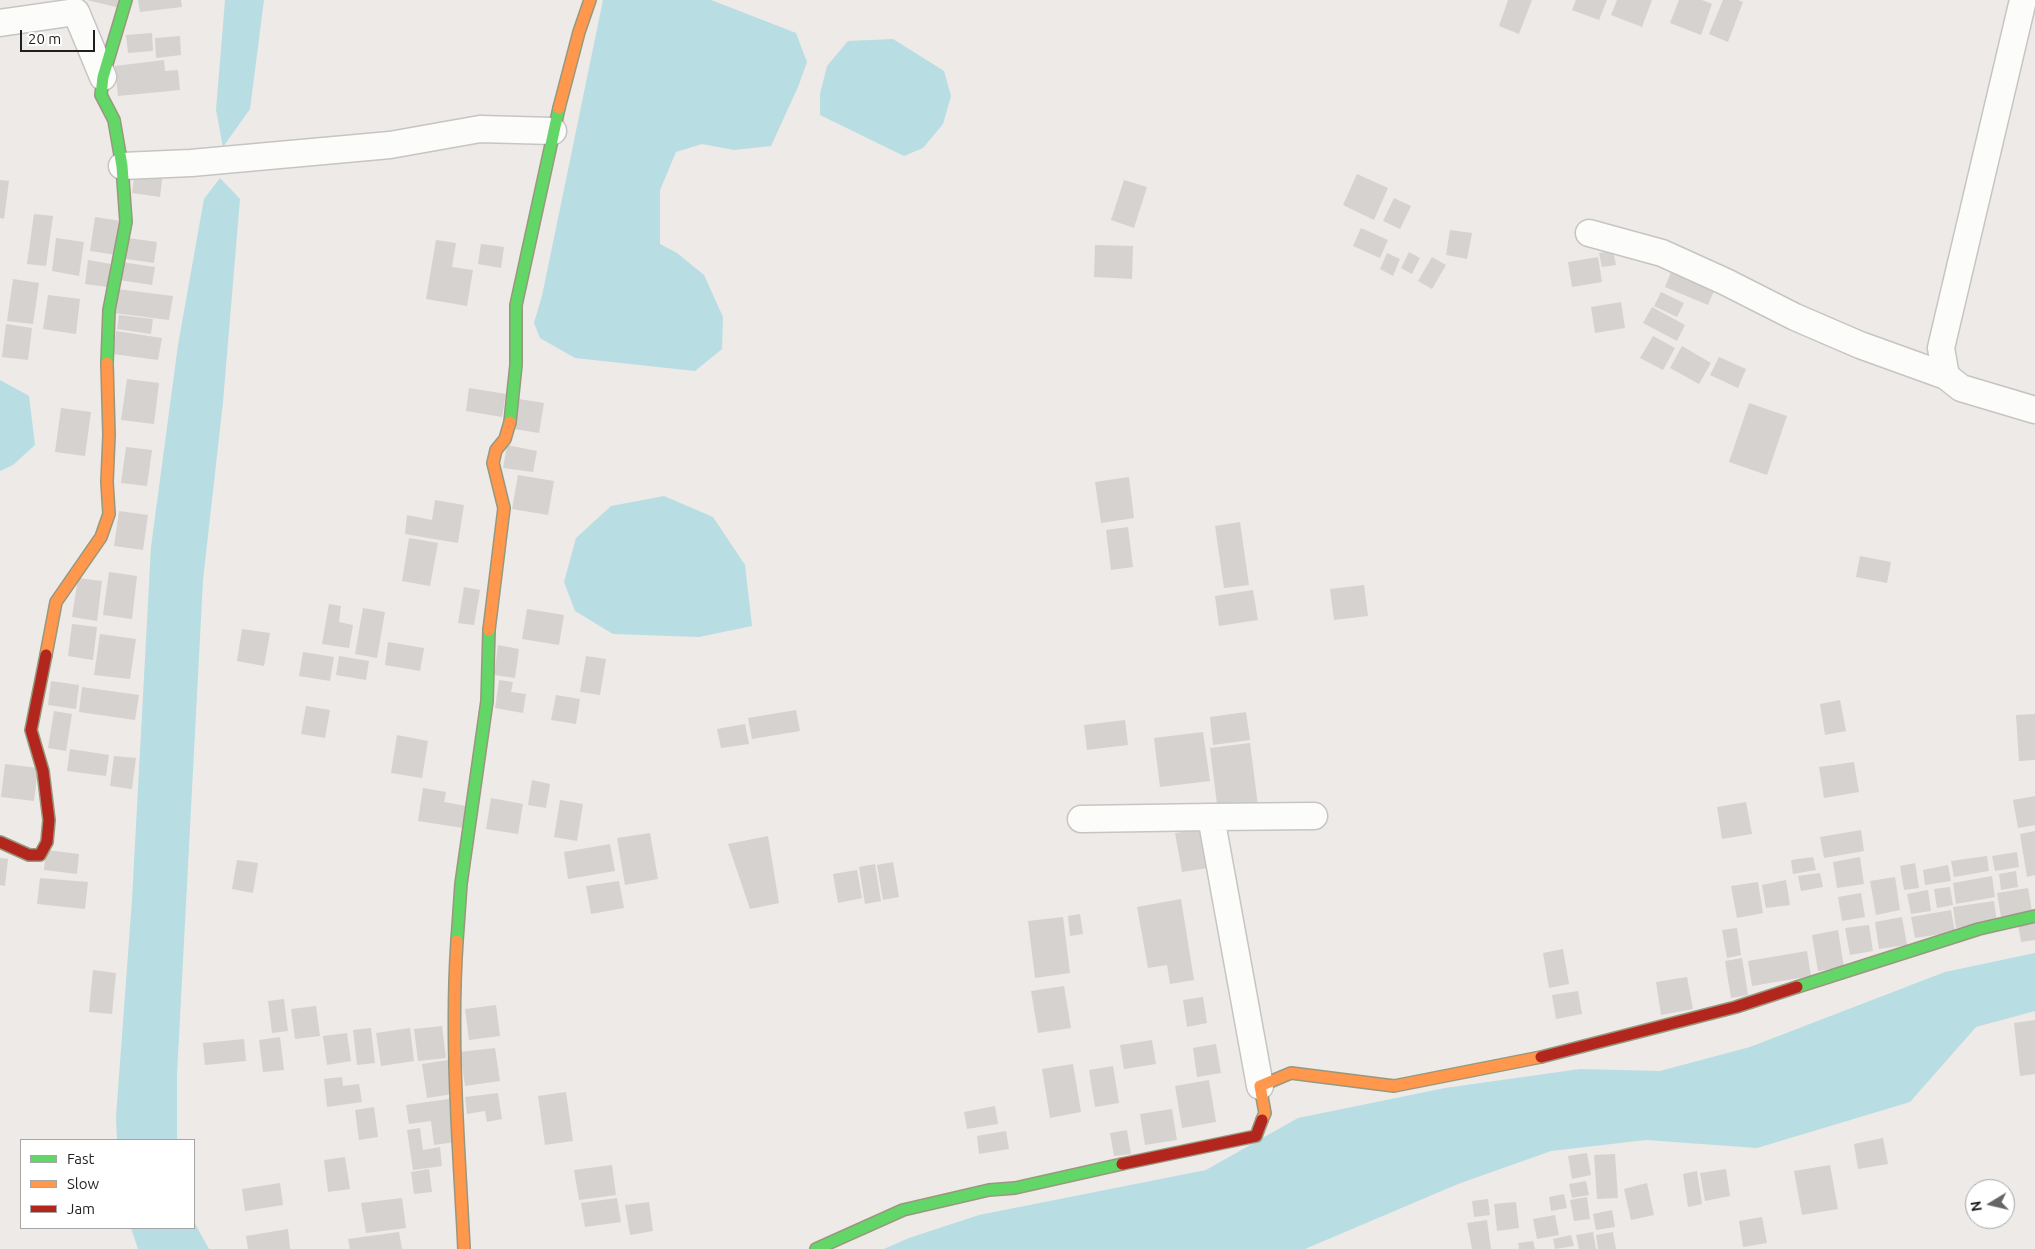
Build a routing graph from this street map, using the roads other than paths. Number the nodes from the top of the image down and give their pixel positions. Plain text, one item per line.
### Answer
1 (126, 0) edge
2 (590, 0) edge
3 (2023, 0) edge
4 (0, 23) edge
5 (103, 77) junction
6 (553, 131) junction
7 (122, 166) junction
8 (1589, 233) dead end
9 (1946, 376) junction
10 (2035, 410) edge
11 (1314, 816) dead end
12 (1211, 817) junction
13 (1081, 819) dead end
14 (0, 842) edge
15 (2035, 916) edge
16 (1260, 1086) junction
17 (464, 1249) edge
18 (816, 1249) edge

1 - 5 street
2 - 6 street
3 - 9 street
4 - 5 street
5 - 7 street
6 - 7 street
6 - 17 street
7 - 14 street
8 - 9 street
9 - 10 street
11 - 12 street
12 - 13 street
12 - 16 street
15 - 16 street
16 - 18 street

